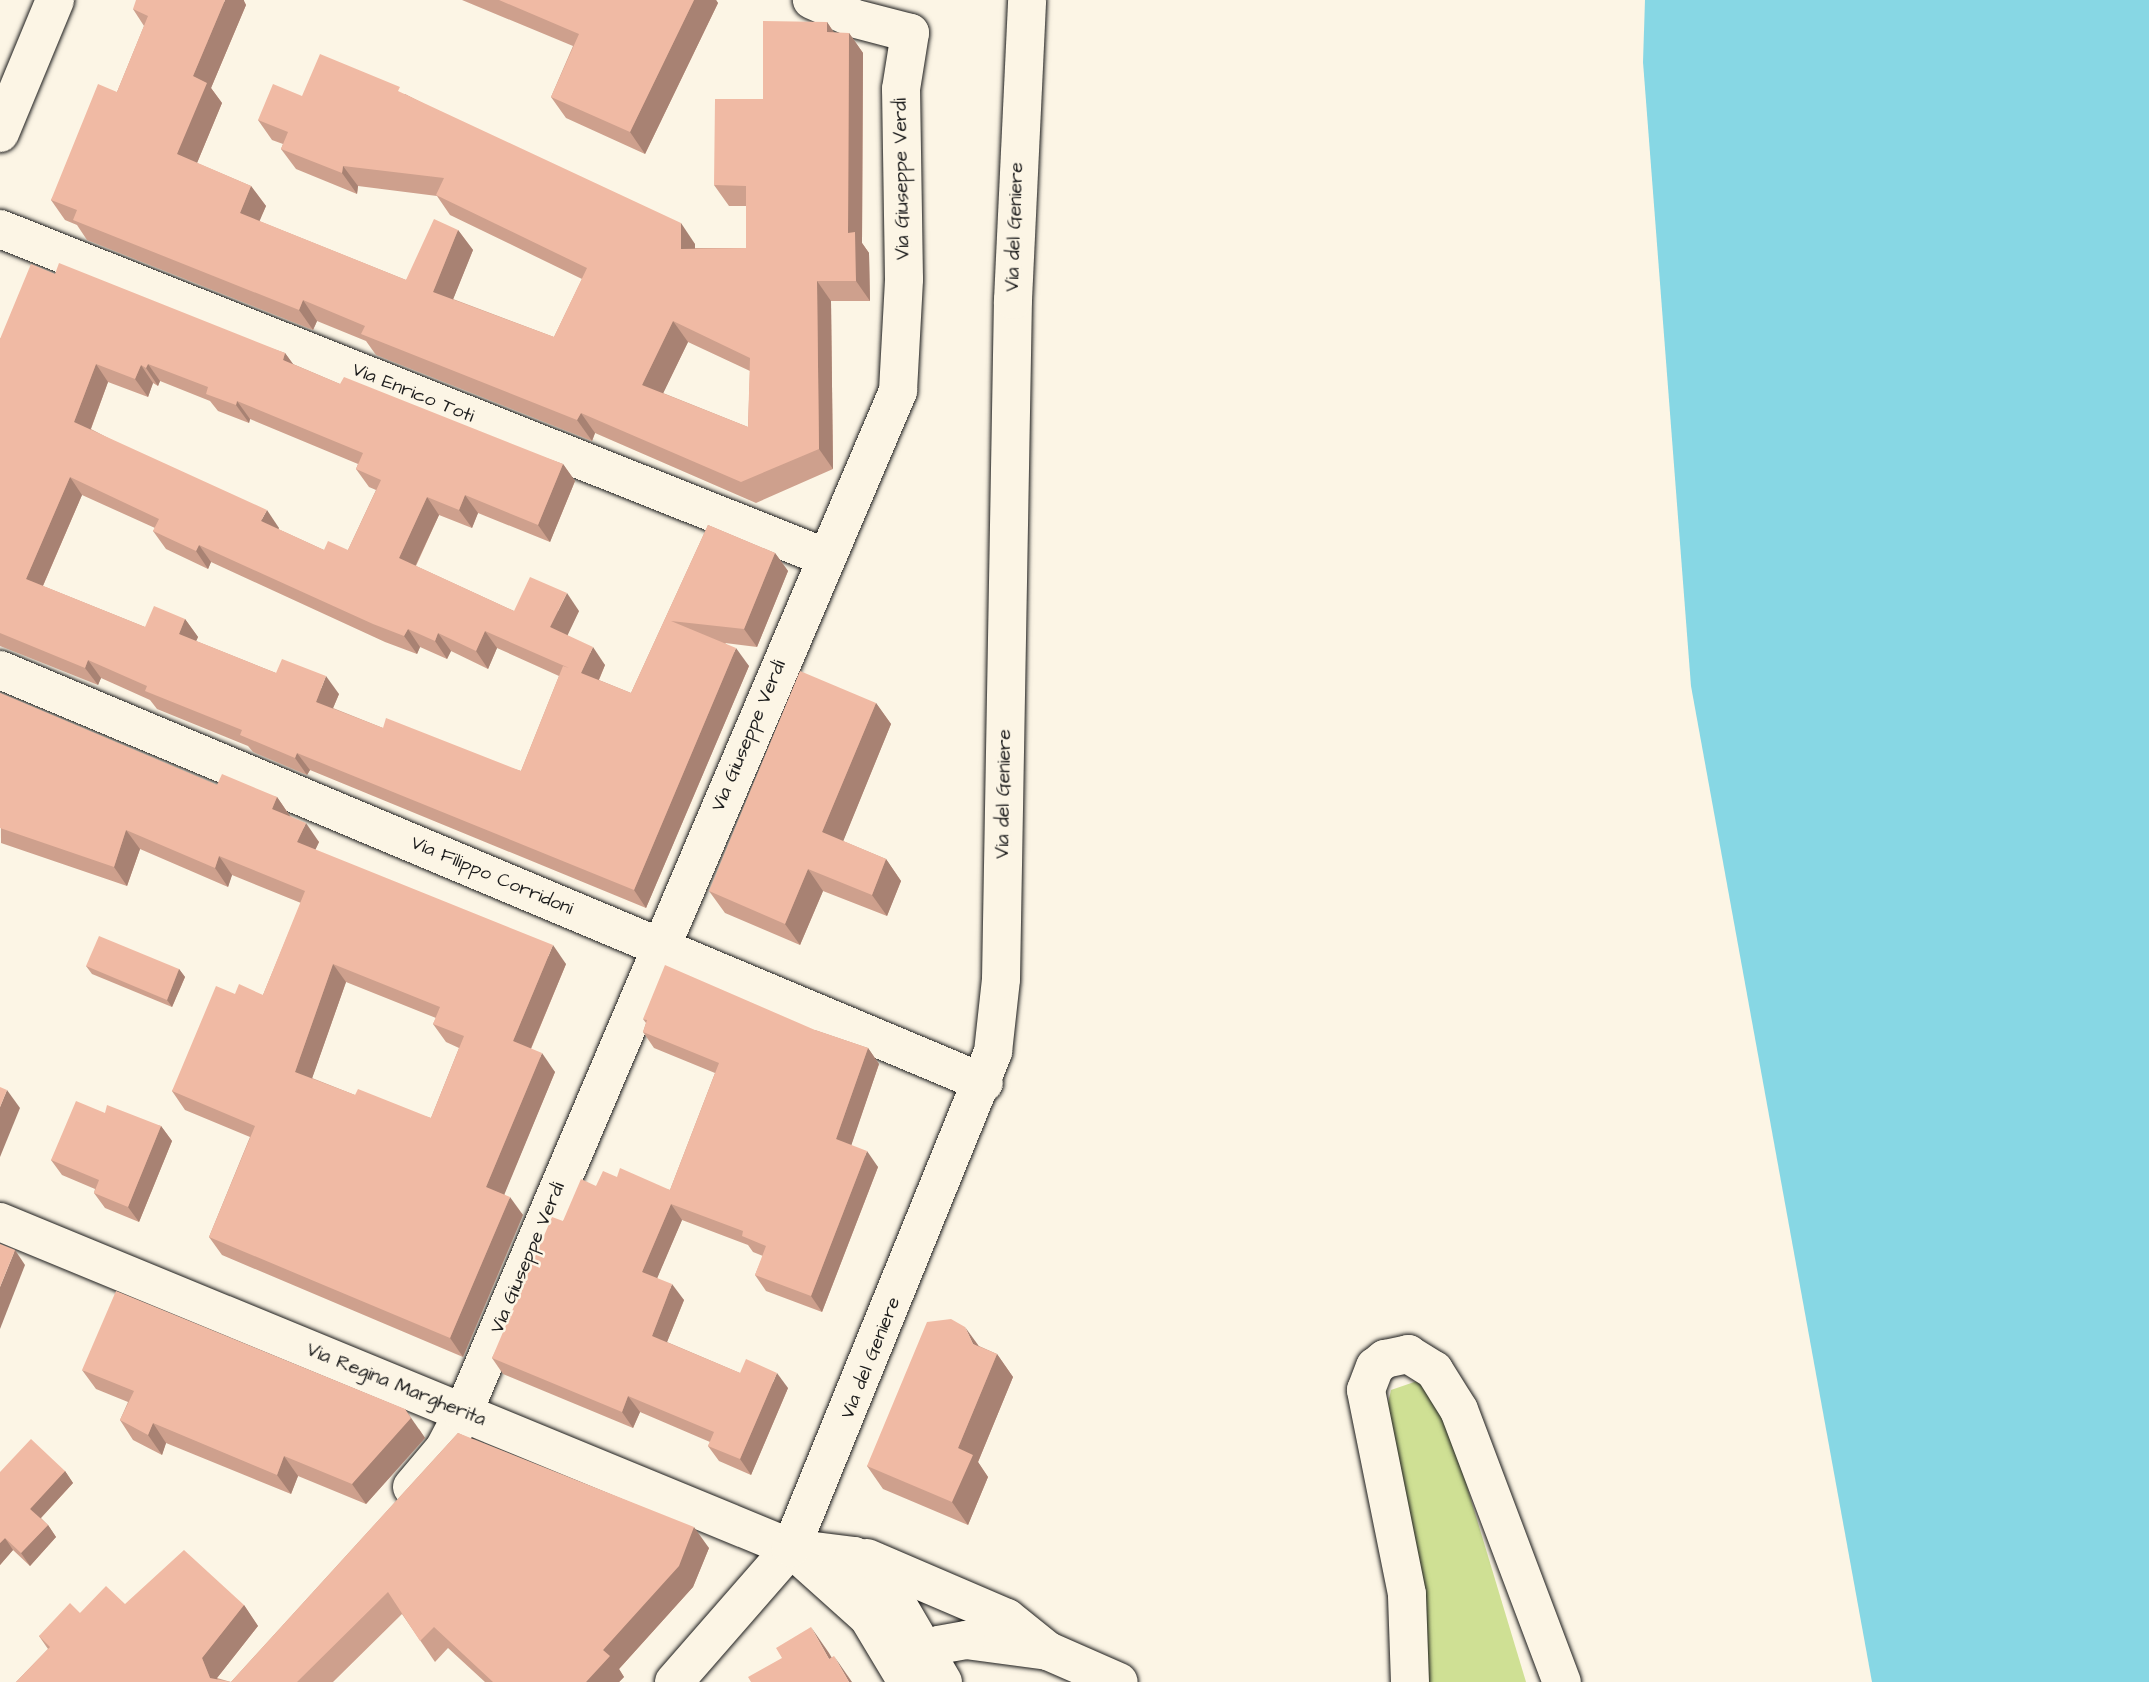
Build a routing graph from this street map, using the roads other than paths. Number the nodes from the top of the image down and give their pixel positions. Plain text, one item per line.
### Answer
1 (55, 0) edge
2 (812, 0) edge
3 (1027, 0) edge
4 (0, 133) edge
5 (0, 229) edge
6 (827, 558) junction
7 (0, 670) edge
8 (658, 946) junction
9 (984, 1083) junction
10 (0, 1222) edge
11 (463, 1413) junction
12 (385, 1519) edge
13 (791, 1548) junction
14 (854, 1556) junction
15 (1048, 1651) junction
16 (926, 1673) edge
17 (674, 1682) edge
18 (1119, 1682) edge
19 (1410, 1682) edge
20 (1563, 1682) edge

1 - 4 street
2 - 6 street, Via Giuseppe Verdi
3 - 9 street, Via del Geniere
5 - 6 street, Via Enrico Toti
6 - 8 street, Via Giuseppe Verdi
7 - 8 street, Via Filippo Corridoni
8 - 9 street, Via Filippo Corridoni
8 - 11 street, Via Giuseppe Verdi
9 - 13 street, Via del Geniere
10 - 11 street, Via Regina Margherita
11 - 12 street, Via Giuseppe Verdi
11 - 13 street, Via Regina Margherita
13 - 14 street
13 - 16 street
13 - 17 street, Via del Geniere
14 - 15 street
14 - 16 street
15 - 16 street
15 - 18 street
19 - 20 street

